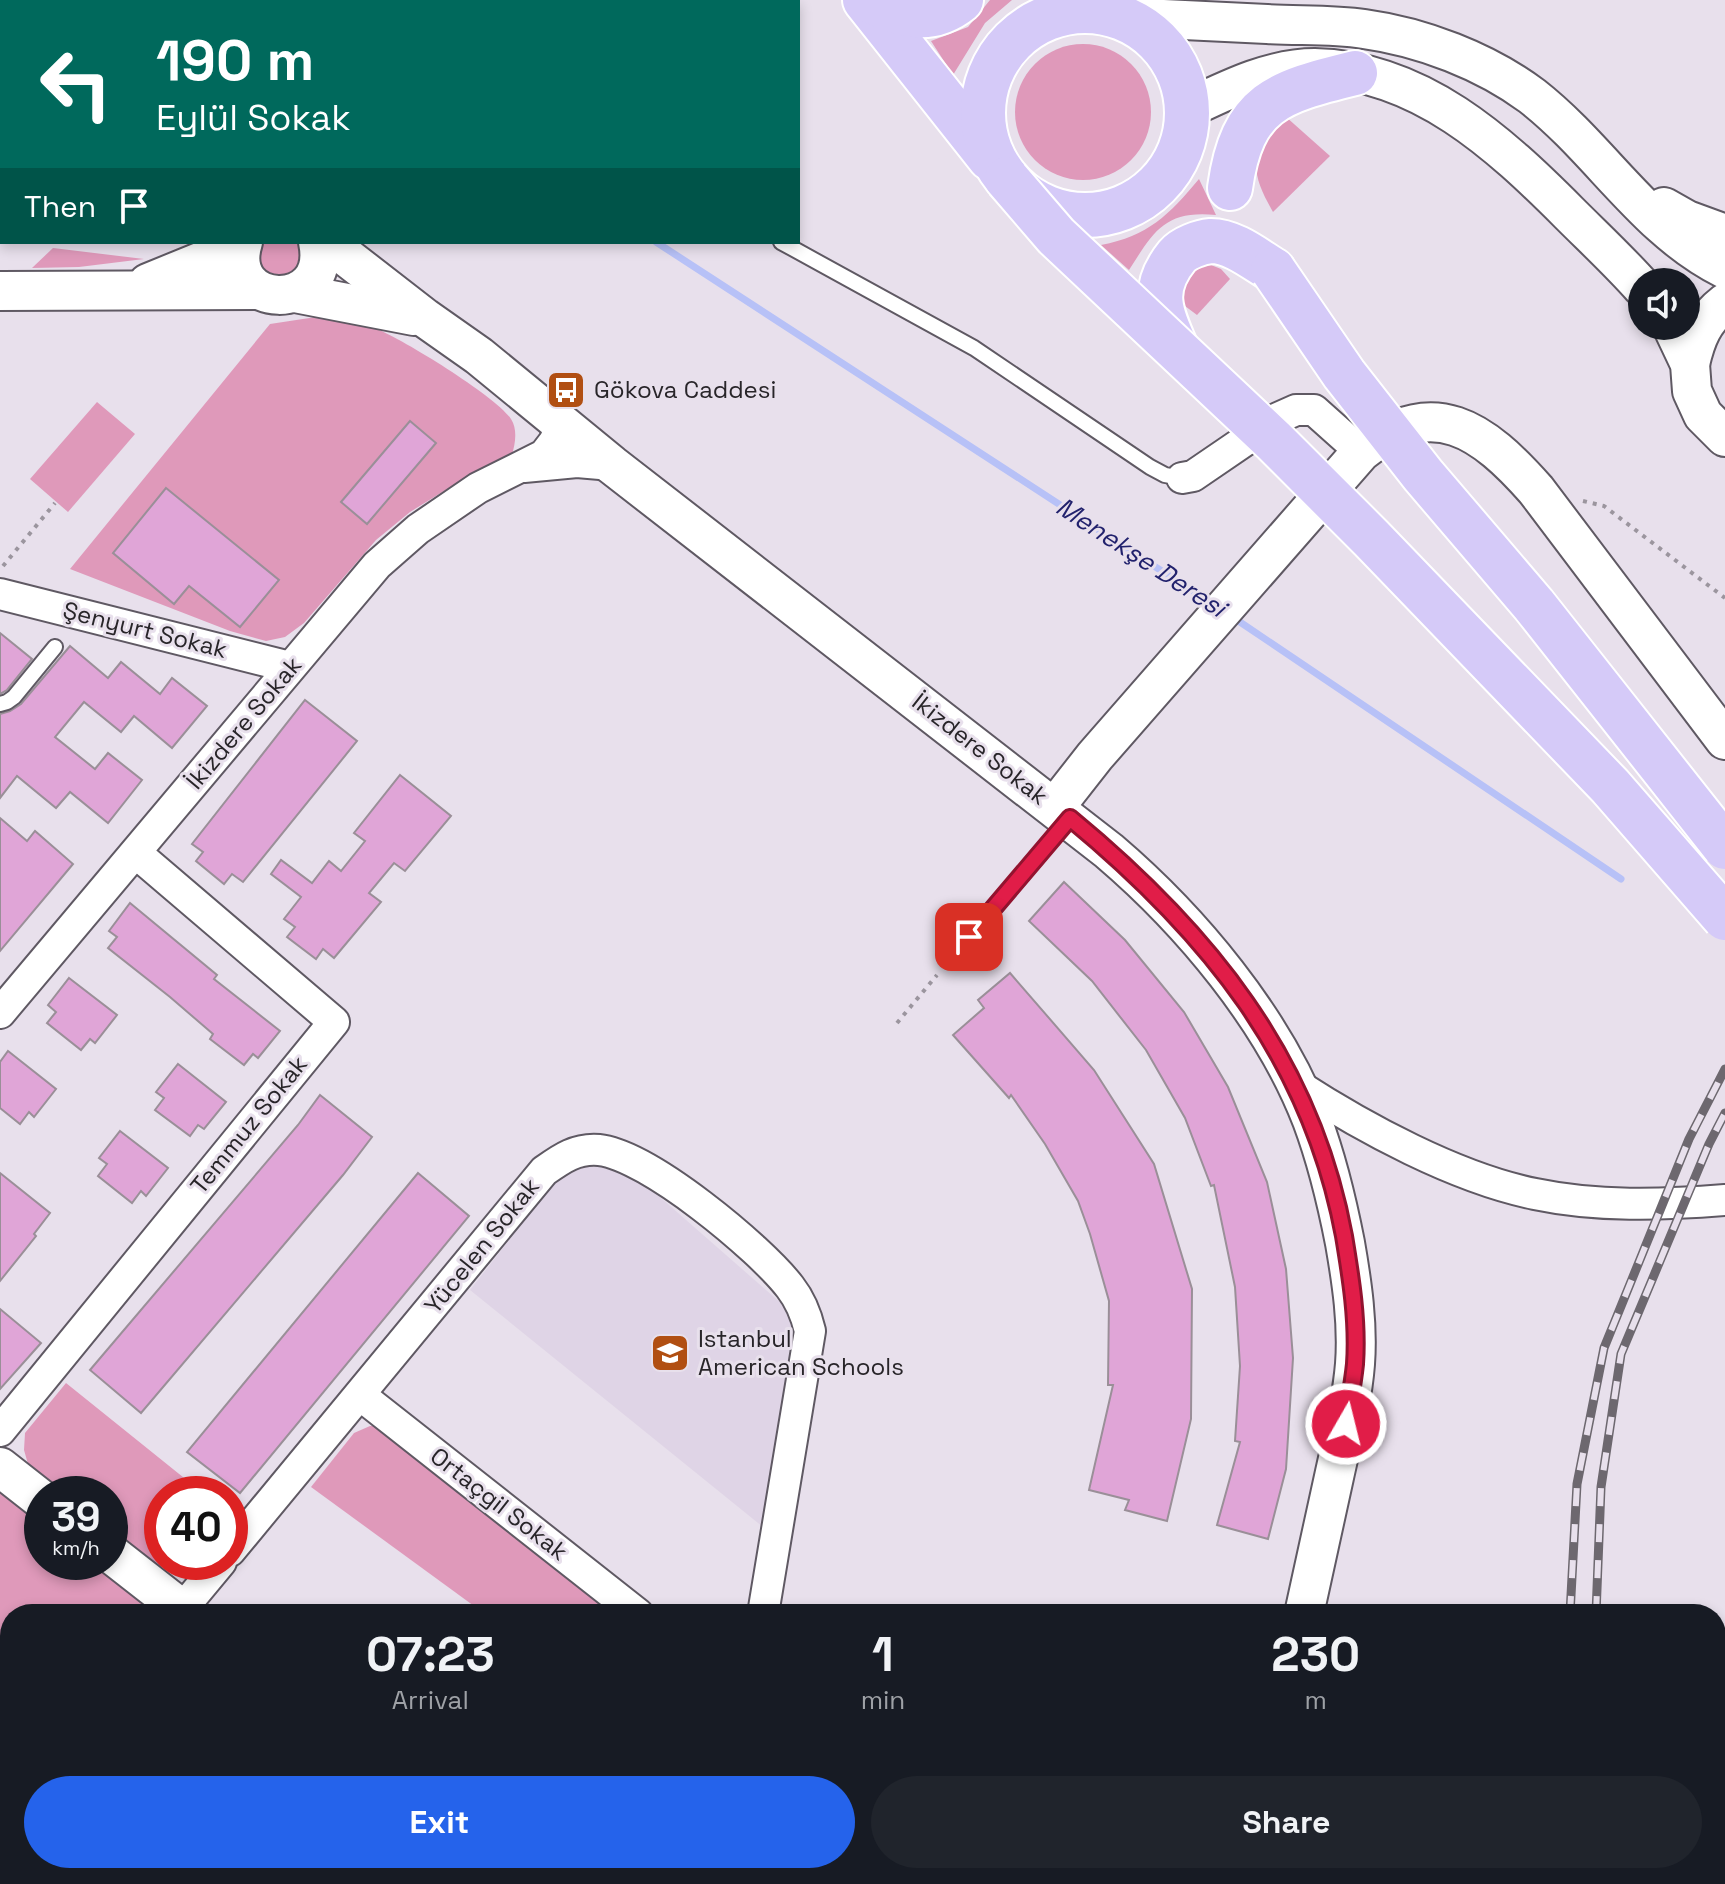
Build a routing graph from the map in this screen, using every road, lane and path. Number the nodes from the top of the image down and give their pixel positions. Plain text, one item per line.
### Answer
1 (867, 0) edge
2 (961, 0) edge
3 (1109, 8) edge
4 (1355, 73) junction
5 (1187, 109) junction
6 (1007, 179) junction
7 (1620, 181) junction
8 (1230, 188) junction
9 (1725, 234) edge
10 (234, 244) edge
11 (243, 244) edge
12 (318, 244) edge
13 (330, 244) edge
14 (785, 244) edge
15 (1725, 269) edge
16 (1273, 270) junction
17 (1628, 273) edge
18 (131, 290) junction
19 (0, 291) edge
20 (276, 292) junction
21 (1725, 303) edge
22 (425, 318) junction
23 (1679, 340) edge
24 (1176, 348) junction
25 (1690, 364) junction
26 (528, 396) junction
27 (562, 424) junction
28 (1725, 437) edge
29 (1361, 452) junction
30 (612, 465) junction
31 (518, 468) junction
32 (1182, 478) joint
33 (1536, 490) junction
34 (55, 503) dead end
35 (0, 570) edge
36 (0, 594) edge
37 (1725, 598) edge
38 (55, 647) dead end
39 (290, 667) junction
40 (0, 704) edge
41 (1725, 740) edge
42 (1103, 746) junction
43 (1007, 769) junction
44 (1062, 813) junction
45 (1725, 847) edge
46 (1109, 851) junction
47 (136, 853) junction
48 (1725, 918) edge
49 (949, 961) joint
50 (0, 1013) edge
51 (897, 1023) dead end
52 (1296, 1084) junction
53 (1725, 1200) edge
54 (360, 1395) junction
55 (0, 1431) edge
56 (0, 1467) edge
57 (24, 1486) edge
58 (248, 1529) edge
59 (128, 1567) edge
60 (208, 1580) edge
61 (175, 1604) edge
62 (191, 1604) edge
63 (625, 1604) edge
64 (765, 1604) edge
65 (1306, 1604) edge

1 - 2 main road
1 - 6 main road
3 - 5 main road
3 - 6 main road
3 - 7 street
4 - 5 street
4 - 8 main road
4 - 17 street
5 - 6 main road, bridge
5 - 8 main road
6 - 24 main road, bridge
7 - 9 street
7 - 15 street
8 - 16 main road
10 - 18 street
11 - 20 street
12 - 20 street
13 - 22 street
14 - 32 lane
16 - 24 main road
16 - 45 main road, bridge
18 - 19 street
18 - 20 street
20 - 22 street
21 - 25 street
22 - 26 street
23 - 25 street
24 - 48 main road, bridge
25 - 28 street
26 - 27 street
26 - 31 street
27 - 30 street, İkizdere Sokak
27 - 31 street
29 - 32 street
29 - 33 street
29 - 42 street
30 - 31 street
30 - 43 street, İkizdere Sokak
31 - 39 street, İkizdere Sokak
33 - 37 path
33 - 41 street
34 - 35 path
36 - 39 street, Şenyurt Sokak
38 - 40 lane
39 - 47 street, İkizdere Sokak
42 - 43 street
42 - 44 street
42 - 46 street
43 - 44 street, İkizdere Sokak
44 - 46 street, İkizdere Sokak
44 - 49 lane
46 - 52 street, İkizdere Sokak
47 - 50 street, İkizdere Sokak
47 - 55 street, Temmuz Sokak
49 - 51 path
52 - 53 street
52 - 65 street, İkizdere Sokak
54 - 58 street, Yücelen Sokak
54 - 63 street, Ortaçgil Sokak
54 - 64 street, Yücelen Sokak
56 - 57 street
59 - 61 street
60 - 62 street

